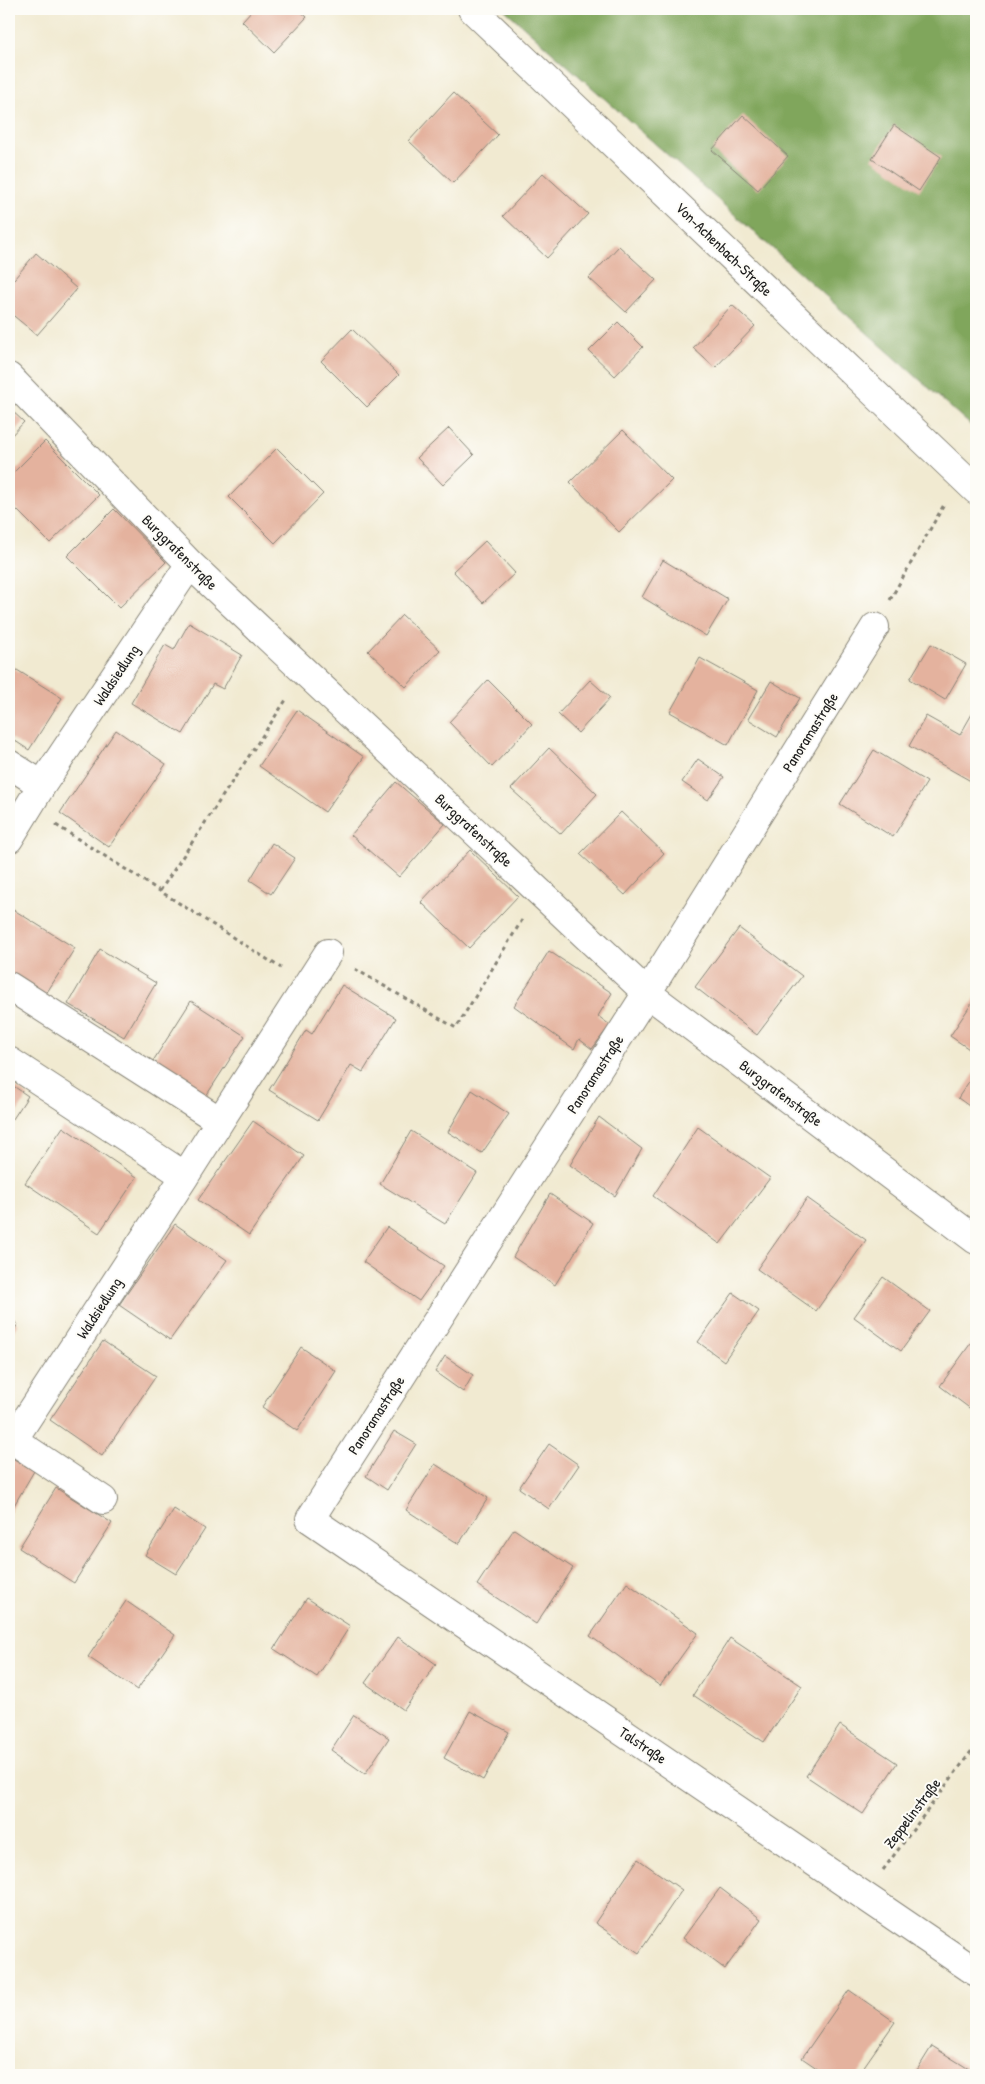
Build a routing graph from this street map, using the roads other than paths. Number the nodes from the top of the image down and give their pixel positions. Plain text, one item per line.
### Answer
1 (472, 9) edge
2 (9, 378) edge
3 (968, 482) edge
4 (190, 564) junction
5 (875, 627) road end
6 (9, 764) edge
7 (35, 796) junction
8 (9, 838) edge
9 (328, 953) road end
10 (9, 986) edge
11 (647, 993) junction
12 (9, 1061) edge
13 (220, 1121) junction
14 (185, 1176) junction
15 (976, 1240) edge
16 (11, 1439) edge
17 (103, 1500) dead end
18 (310, 1519) joint
19 (976, 1972) edge

1 - 3 street, Von-Achenbach-Straße
2 - 4 street, Burggrafenstraße
4 - 7 street, Waldsiedlung
4 - 11 street, Burggrafenstraße
5 - 11 street, Panoramastraße
6 - 7 street
7 - 8 street, Waldsiedlung
9 - 13 street, Waldsiedlung
10 - 13 street
11 - 15 street, Burggrafenstraße
11 - 18 street, Panoramastraße
12 - 14 street
13 - 14 street, Waldsiedlung
14 - 16 street, Waldsiedlung
16 - 17 street, Waldsiedlung
18 - 19 street, Talstraße

